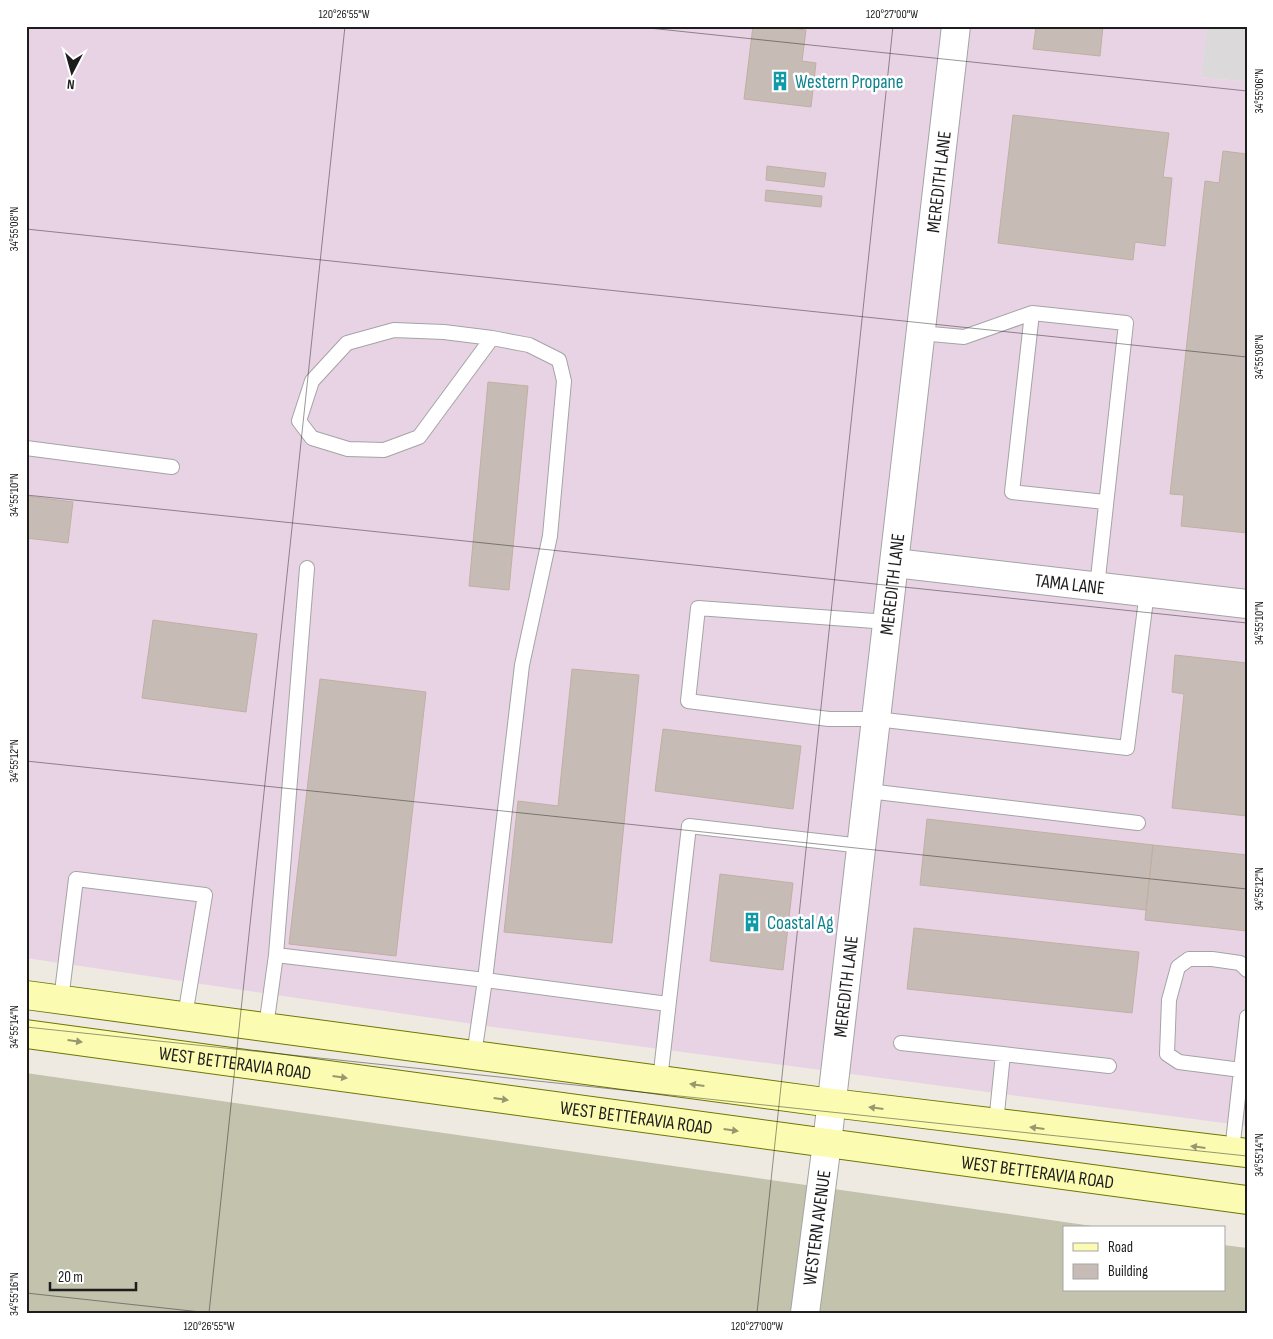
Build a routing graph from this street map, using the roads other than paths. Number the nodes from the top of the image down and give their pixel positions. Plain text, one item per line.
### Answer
1 (956, 26) edge
2 (1032, 313) junction
3 (920, 334) junction
4 (492, 338) junction
5 (26, 448) edge
6 (172, 467) dead end
7 (1105, 502) junction
8 (894, 563) junction
9 (307, 568) dead end
10 (1097, 587) junction
11 (1147, 592) junction
12 (1247, 604) edge
13 (888, 622) junction
14 (876, 719) junction
15 (868, 791) junction
16 (1138, 822) dead end
17 (862, 846) junction
18 (276, 955) junction
19 (1247, 970) edge
20 (484, 980) junction
21 (26, 995) edge
22 (61, 1000) junction
23 (668, 1004) junction
24 (185, 1016) junction
25 (1247, 1017) edge
26 (266, 1027) junction
27 (26, 1034) edge
28 (901, 1043) dead end
29 (1004, 1054) junction
30 (474, 1055) junction
31 (1109, 1066) dead end
32 (1241, 1070) junction
33 (660, 1080) junction
34 (832, 1103) junction
35 (996, 1123) junction
36 (827, 1143) junction
37 (1239, 1152) edge
38 (1247, 1200) edge
39 (805, 1313) edge

1 - 3 street, MEREDITH LANE
2 - 3 lane
2 - 7 lane
2 - 7 lane
3 - 8 street, MEREDITH LANE
4 - 4 lane
4 - 20 lane
5 - 6 lane
7 - 10 lane
8 - 10 street, TAMA LANE
8 - 13 street, MEREDITH LANE
9 - 18 lane
10 - 11 street, TAMA LANE
11 - 12 street, TAMA LANE
11 - 14 lane
13 - 14 street, MEREDITH LANE
13 - 14 lane
14 - 15 street, MEREDITH LANE
15 - 16 lane
15 - 17 street, MEREDITH LANE
17 - 23 lane
17 - 34 street, MEREDITH LANE
18 - 20 lane
18 - 26 lane
19 - 32 lane
20 - 23 lane
20 - 30 lane
21 - 22 main road, WEST BETTERAVIA ROAD
22 - 24 main road, WEST BETTERAVIA ROAD
22 - 24 lane
23 - 33 lane
24 - 26 main road, WEST BETTERAVIA ROAD
25 - 32 lane
26 - 30 main road, WEST BETTERAVIA ROAD
27 -> 36 main road, WEST BETTERAVIA ROAD
28 - 29 lane
29 - 31 lane
29 - 35 lane
30 - 33 main road, WEST BETTERAVIA ROAD
32 - 37 lane
34 -> 33 main road, WEST BETTERAVIA ROAD
35 -> 34 main road, WEST BETTERAVIA ROAD
34 - 36 street, MEREDITH LANE
37 -> 35 main road, WEST BETTERAVIA ROAD
36 - 38 main road, WEST BETTERAVIA ROAD
36 - 39 street, WESTERN AVENUE

